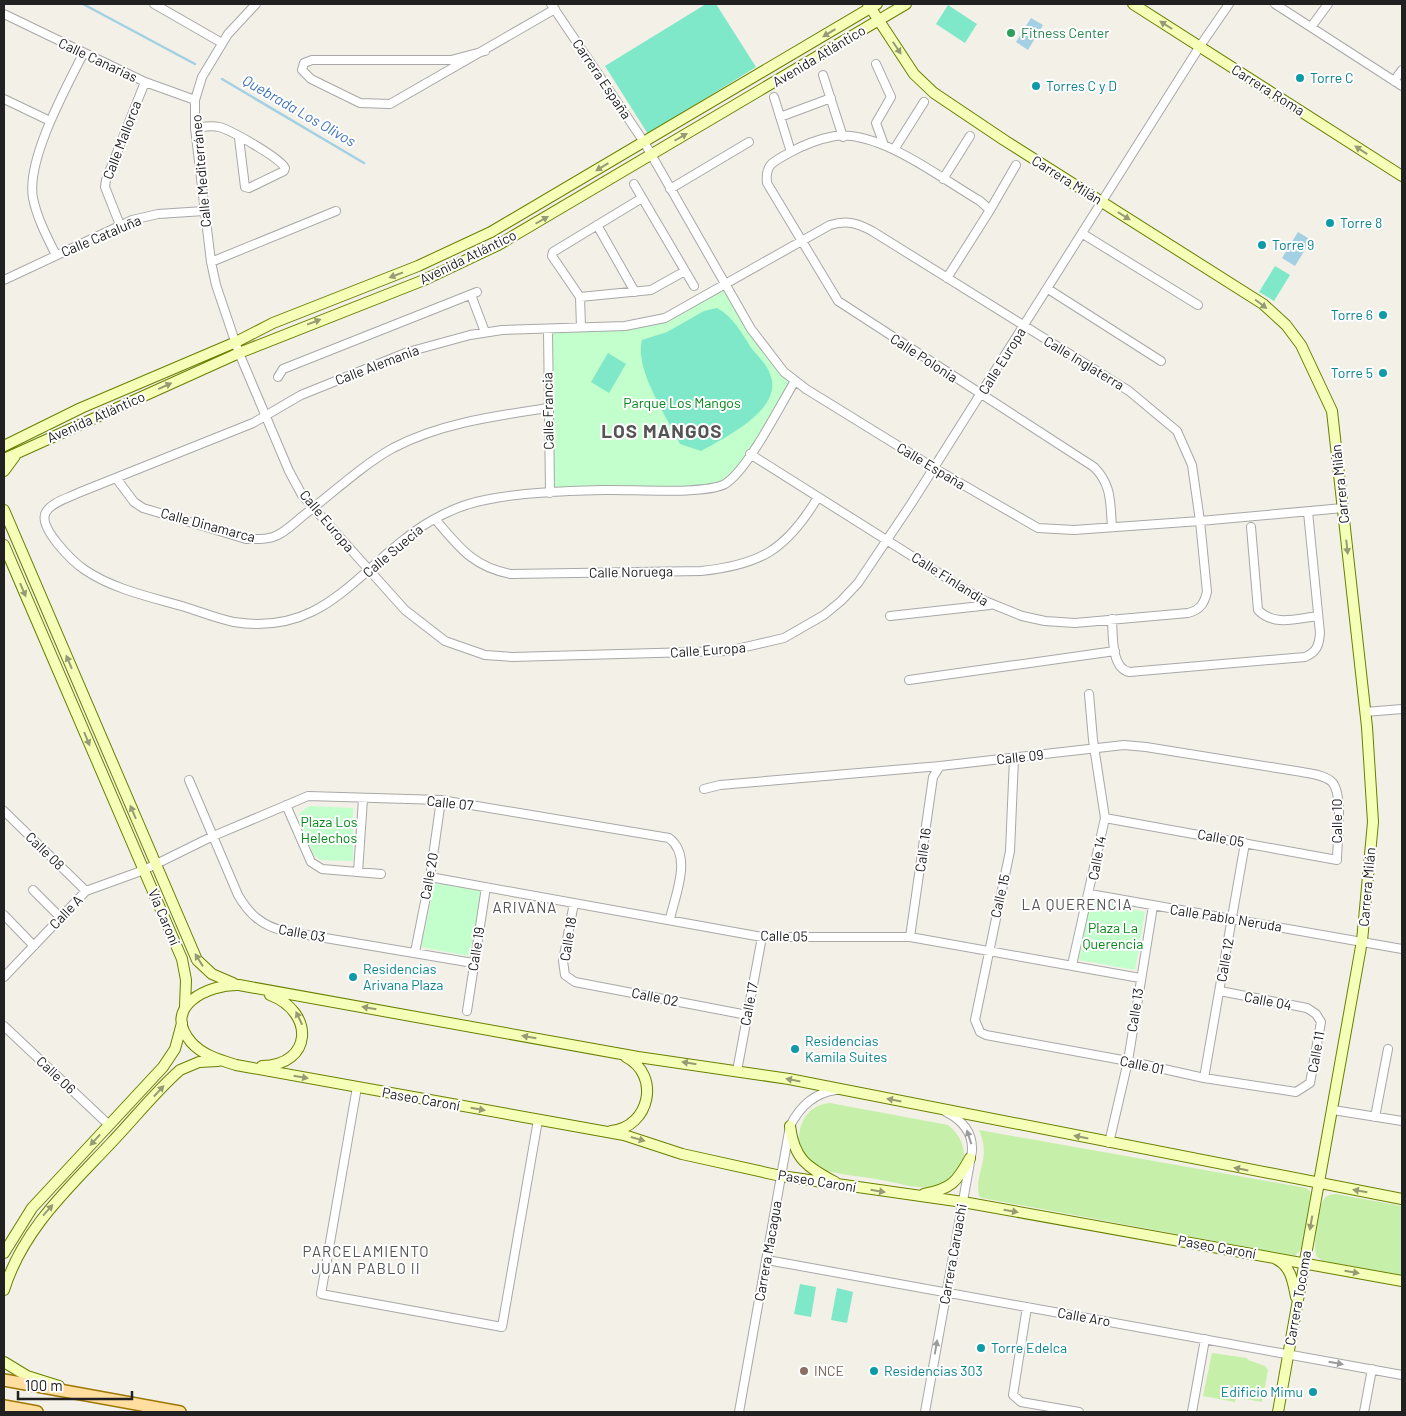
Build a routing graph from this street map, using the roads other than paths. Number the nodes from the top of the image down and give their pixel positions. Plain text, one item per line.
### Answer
1 (157, 4) edge
2 (256, 4) edge
3 (906, 4) edge
4 (1133, 4) edge
5 (1229, 4) edge
6 (1275, 4) edge
7 (1328, 4) edge
8 (872, 5) edge
9 (553, 6) edge
10 (4, 14) edge
11 (878, 20) junction
12 (1311, 27) junction
13 (222, 43) junction
14 (1200, 46) junction
15 (485, 50) junction
16 (83, 54) junction
17 (876, 64) dead end
18 (1402, 70) edge
19 (824, 75) dead end
20 (1394, 81) junction
21 (145, 82) junction
22 (1402, 86) edge
23 (774, 98) dead end
24 (831, 98) junction
25 (4, 99) edge
26 (195, 100) junction
27 (924, 102) dead end
28 (780, 117) junction
29 (50, 121) junction
30 (195, 128) junction
31 (843, 136) junction
32 (970, 136) dead end
33 (239, 138) junction
34 (644, 142) junction
35 (749, 142) dead end
36 (884, 145) junction
37 (895, 148) junction
38 (791, 152) junction
39 (650, 155) junction
40 (1016, 165) dead end
41 (1402, 176) edge
42 (943, 179) junction
43 (634, 184) dead end
44 (670, 189) junction
45 (642, 198) junction
46 (1102, 202) junction
47 (990, 210) junction
48 (204, 211) junction
49 (336, 211) dead end
50 (120, 225) junction
51 (597, 225) junction
52 (1083, 234) junction
53 (801, 241) junction
54 (56, 255) junction
55 (210, 262) junction
56 (685, 271) junction
57 (947, 278) junction
58 (4, 280) edge
59 (725, 283) junction
60 (694, 286) dead end
61 (1048, 289) junction
62 (636, 292) junction
63 (580, 297) junction
64 (1198, 305) dead end
65 (581, 327) junction
66 (1024, 327) junction
67 (548, 329) junction
68 (485, 332) junction
69 (236, 342) junction
70 (239, 353) junction
71 (1161, 361) dead end
72 (278, 377) dead end
73 (795, 381) junction
74 (981, 395) junction
75 (548, 408) junction
76 (266, 415) junction
77 (4, 437) edge
78 (16, 440) junction
79 (4, 446) edge
80 (20, 452) junction
81 (750, 454) junction
82 (4, 459) edge
83 (934, 468) junction
84 (4, 471) edge
85 (116, 478) junction
86 (550, 493) junction
87 (818, 496) junction
88 (314, 508) junction
89 (1342, 508) junction
90 (4, 510) edge
91 (1308, 512) junction
92 (46, 513) joint
93 (435, 519) junction
94 (1200, 521) junction
95 (1112, 526) junction
96 (1251, 527) dead end
97 (887, 540) junction
98 (4, 545) edge
99 (370, 571) junction
100 (990, 605) junction
101 (1202, 606) joint
102 (890, 616) dead end
103 (1318, 616) junction
104 (1112, 619) junction
105 (1115, 651) junction
106 (909, 680) dead end
107 (1089, 694) dead end
108 (1402, 709) edge
109 (1365, 712) junction
110 (1095, 748) junction
111 (1014, 758) junction
112 (940, 766) junction
113 (189, 780) dead end
114 (1332, 783) joint
115 (704, 789) dead end
116 (363, 799) junction
117 (441, 800) junction
118 (286, 805) junction
119 (4, 812) edge
120 (1105, 818) junction
121 (211, 837) junction
122 (1245, 843) junction
123 (1337, 860) joint
124 (156, 864) junction
125 (144, 870) junction
126 (358, 872) junction
127 (381, 874) dead end
128 (430, 877) junction
129 (486, 887) junction
130 (33, 890) dead end
131 (86, 891) junction
132 (1090, 894) junction
133 (574, 903) junction
134 (1153, 906) junction
135 (4, 915) edge
136 (61, 918) junction
137 (1232, 918) junction
138 (670, 919) junction
139 (762, 937) junction
140 (910, 937) junction
141 (1362, 941) junction
142 (34, 946) junction
143 (1402, 949) edge
144 (988, 950) junction
145 (415, 952) junction
146 (473, 963) junction
147 (1072, 965) junction
148 (565, 975) joint
149 (4, 978) edge
150 (1140, 978) junction
151 (239, 985) junction
152 (1220, 992) junction
153 (467, 1011) dead end
154 (1316, 1014) joint
155 (748, 1015) junction
156 (183, 1018) junction
157 (4, 1026) edge
158 (980, 1032) joint
159 (1388, 1049) dead end
160 (620, 1054) junction
161 (1128, 1061) junction
162 (236, 1064) junction
163 (737, 1071) junction
164 (1204, 1078) junction
165 (357, 1087) junction
166 (840, 1089) junction
167 (1304, 1089) joint
168 (942, 1109) junction
169 (1333, 1110) junction
170 (1375, 1116) junction
171 (538, 1120) junction
172 (1402, 1121) edge
173 (109, 1125) junction
174 (790, 1126) junction
175 (603, 1132) junction
176 (1109, 1143) junction
177 (970, 1158) junction
178 (781, 1176) junction
179 (1318, 1183) junction
180 (843, 1186) junction
181 (913, 1196) junction
182 (1402, 1198) edge
183 (963, 1202) junction
184 (5, 1248) edge
185 (20, 1250) junction
186 (1270, 1256) junction
187 (767, 1260) junction
188 (1304, 1263) junction
189 (1402, 1281) edge
190 (4, 1290) edge
191 (946, 1292) junction
192 (1297, 1302) junction
193 (1027, 1307) junction
194 (1205, 1339) junction
195 (1288, 1354) junction
196 (4, 1362) edge
197 (1372, 1369) junction
198 (1402, 1375) edge
199 (4, 1380) edge
200 (101, 1398) junction
201 (4, 1406) edge
202 (37, 1412) edge
203 (180, 1412) edge
204 (740, 1412) edge
205 (925, 1412) edge
206 (1079, 1412) edge
207 (1192, 1412) edge
208 (1278, 1412) edge
209 (1364, 1412) edge

1 - 13 street
2 - 13 street, Calle Mediterráneo
3 - 11 street, Avenida Atlántico
14 -> 4 street, Carrera Roma
5 - 14 street, Calle Europa
6 - 12 street
7 - 12 street
8 - 11 street, Carrera Milán
8 -> 34 street, Avenida Atlántico
9 - 15 street
9 - 34 street, Carrera España
10 - 16 street, Calle Canarias
39 -> 11 street, Avenida Atlántico
11 -> 46 street, Carrera Milán
12 - 20 street
13 - 26 street, Calle Mediterráneo
41 -> 14 street, Carrera Roma
14 - 46 street, Calle Europa
15 - 15 street
16 - 21 street, Calle Canarias
16 - 29 street
17 - 36 street
18 - 20 street
19 - 24 street
20 - 22 street
21 - 26 street, Calle Canarias
21 - 50 street, Calle Mallorca
23 - 28 street
24 - 28 street
24 - 31 street
25 - 29 street
26 - 30 street, Calle Mediterráneo
27 - 37 street
28 - 38 street
29 - 54 street
30 - 33 street
30 - 48 street, Calle Mediterráneo
31 - 36 street
31 - 38 street
32 - 42 street
33 - 33 street
34 - 39 street, Carrera España
34 -> 69 street, Avenida Atlántico
35 - 44 street
36 - 37 street
37 - 42 street
38 - 53 street, Calle Polonia
39 - 44 street, Calle España
70 -> 39 street, Avenida Atlántico
40 - 47 street
42 - 47 street
43 - 45 street
44 - 59 street, Calle España
45 - 51 street
45 - 56 street
46 - 52 street, Calle Europa
46 -> 89 street, Carrera Milán
47 - 57 street
48 - 50 street, Calle Cataluña
48 - 55 street, Calle Mediterráneo
49 - 55 street
50 - 54 street, Calle Cataluña
51 - 62 street
51 - 63 street
52 - 61 street, Calle Europa
52 - 64 street
53 - 57 street, Calle Inglaterra
53 - 59 street, Calle Inglaterra
53 - 74 street, Calle Polonia
54 - 58 street, Calle Cataluña
55 - 69 street, Calle Mediterráneo
56 - 60 street
56 - 62 street
57 - 66 street, Calle Inglaterra
59 - 65 street, Calle Alemania
59 - 73 street, Calle España
61 - 66 street, Calle Europa
61 - 71 street
62 - 63 street
63 - 65 street
65 - 67 street, Calle Alemania
66 - 74 street, Calle Europa
66 - 94 street, Calle Inglaterra
67 - 68 street, Calle Alemania
67 - 75 street, Calle Francia
68 - 72 street
68 - 76 street, Calle Alemania
69 - 70 street, Calle Mediterráneo
69 - 78 street, Avenida Atlántico
70 - 76 street, Calle Europa
80 -> 70 street, Avenida Atlántico
73 - 81 street, Calle Suecia
73 - 83 street, Calle España
74 - 83 street, Calle Europa
74 - 95 street, Calle Polonia
75 - 86 street, Calle Francia
75 - 88 street, Calle Dinamarca
76 - 85 street, Calle Alemania
76 - 88 street, Calle Europa
77 - 78 street
78 - 79 street, Avenida Atlántico
80 - 82 street, Avenida Atlántico
80 - 84 street
81 - 86 street, Calle Suecia
81 - 87 street, Calle Finlandia
83 - 95 street, Calle España
83 - 97 street, Calle Europa
85 - 88 street, Calle Dinamarca
85 - 92 street, Calle Alemania
86 - 93 street, Calle Suecia
87 - 93 street, Calle Noruega
87 - 97 street, Calle Finlandia
88 - 99 street, Calle Europa
89 - 91 street, Calle España
89 -> 109 street, Carrera Milán
124 -> 90 street, Vía Caroní
91 - 94 street, Calle España
91 - 103 street
92 - 99 street, Calle Suecia
93 - 99 street, Calle Suecia
94 - 95 street, Calle España
94 - 101 street, Calle Inglaterra
96 - 103 street
97 - 99 street, Calle Europa
97 - 100 street, Calle Finlandia
98 -> 125 street, Vía Caroní
100 - 102 street
100 - 104 street, Calle Finlandia
101 - 104 street, Calle Finlandia
103 - 105 street
104 - 105 street
105 - 106 street
107 - 110 street, Calle 14
108 - 109 street
109 - 141 street, Carrera Milán
110 - 111 street, Calle 09
110 - 114 street, Calle 09
110 - 120 street, Calle 14
111 - 112 street, Calle 09
111 - 144 street, Calle 15
112 - 115 street, Calle 09
112 - 140 street, Calle 16
113 - 121 street, Calle 03
114 - 123 street, Calle 10
116 - 117 street, Calle 07
116 - 118 street, Calle 07
116 - 126 street
117 - 128 street, Calle 20
117 - 138 street, Calle 07
118 - 121 street, Calle 07
118 - 126 street
119 - 131 street, Calle 08
120 - 122 street, Calle 05
120 - 132 street, Calle 14
121 - 124 street, Calle 07
121 - 145 street, Calle 03
122 - 123 street, Calle 05
122 - 137 street, Calle 12
124 - 125 street, Calle A
151 -> 124 street, Vía Caroní
125 - 131 street, Calle A
125 - 156 street, Vía Caroní
126 - 127 street
128 - 129 street, Calle 05
128 - 145 street, Calle 20
129 - 133 street, Calle 05
129 - 146 street, Calle 19
130 - 136 street
131 - 136 street, Calle A
132 - 134 street, Calle Pablo Neruda
132 - 147 street, Calle 14
133 - 138 street, Calle 05
133 - 148 street, Calle 18
134 - 137 street, Calle Pablo Neruda
134 - 150 street, Calle 13
135 - 142 street
136 - 142 street, Calle A
137 - 141 street, Calle Pablo Neruda
137 - 152 street, Calle 12
138 - 139 street, Calle 05
139 - 140 street, Calle 05
139 - 155 street, Calle 17
140 - 144 street, Calle 05
141 - 143 street
141 - 169 street, Carrera Milán
142 - 149 street, Calle A
144 - 147 street, Calle 05
144 - 158 street, Calle 15
145 - 146 street, Calle 03
146 - 153 street, Calle 19
147 - 150 street, Calle 05
148 - 155 street, Calle 02
150 - 161 street, Calle 13
151 - 156 street, Paseo Caroní
160 -> 151 street, Paseo Caroní
162 -> 151 street, Paseo Caroní
152 - 154 street, Calle 04
152 - 164 street, Calle 12
154 - 167 street, Calle 11
155 - 163 street, Calle 17
156 - 162 street, Paseo Caroní
156 - 173 street, Vía Caroní
157 - 173 street, Calle 06
158 - 161 street, Calle 01
159 - 170 street
163 -> 160 street, Paseo Caroní
160 - 175 street
161 - 164 street, Calle 01
161 - 176 street, Calle 13
162 -> 165 street, Paseo Caroní
185 -> 162 street
166 -> 163 street, Paseo Caroní
164 - 167 street, Calle 01
165 -> 171 street, Paseo Caroní
165 - 171 street
168 -> 166 street, Paseo Caroní
166 - 174 street, Carrera Macagua
176 -> 168 street, Paseo Caroní
177 -> 168 street, Carrera Caruachi
169 - 170 street
169 - 179 street, Carrera Milán
170 - 172 street
171 - 175 street, Paseo Caroní
173 -> 184 street, Vía Caroní
174 - 178 street, Carrera Macagua
174 - 180 street
175 -> 178 street, Paseo Caroní
179 -> 176 street, Paseo Caroní
177 - 181 street
177 - 183 street, Carrera Caruachi
178 - 180 street, Paseo Caroní
178 - 187 street, Carrera Macagua
182 -> 179 street, Paseo Caroní
179 -> 188 street, Carrera Tocoma
180 -> 181 street, Paseo Caroní
181 - 183 street, Paseo Caroní
183 -> 186 street, Paseo Caroní
183 - 191 street, Carrera Caruachi
184 - 185 street
185 - 190 street
186 - 188 street, Paseo Caroní
186 - 192 street
187 - 191 street, Calle Aro
187 - 204 street, Carrera Macagua
188 -> 189 street, Paseo Caroní
188 - 192 street, Carrera Tocoma
191 - 193 street, Calle Aro
205 -> 191 street, Carrera Caruachi
192 - 195 street, Carrera Tocoma
193 - 194 street, Calle Aro
193 - 206 street
194 - 195 street, Calle Aro
194 - 207 street
195 -> 197 street, Calle Aro
195 - 208 street, Carrera Tocoma
196 - 200 street
197 - 198 street, Calle Aro
197 - 209 street
199 - 200 main road
200 - 203 main road
201 - 202 main road

